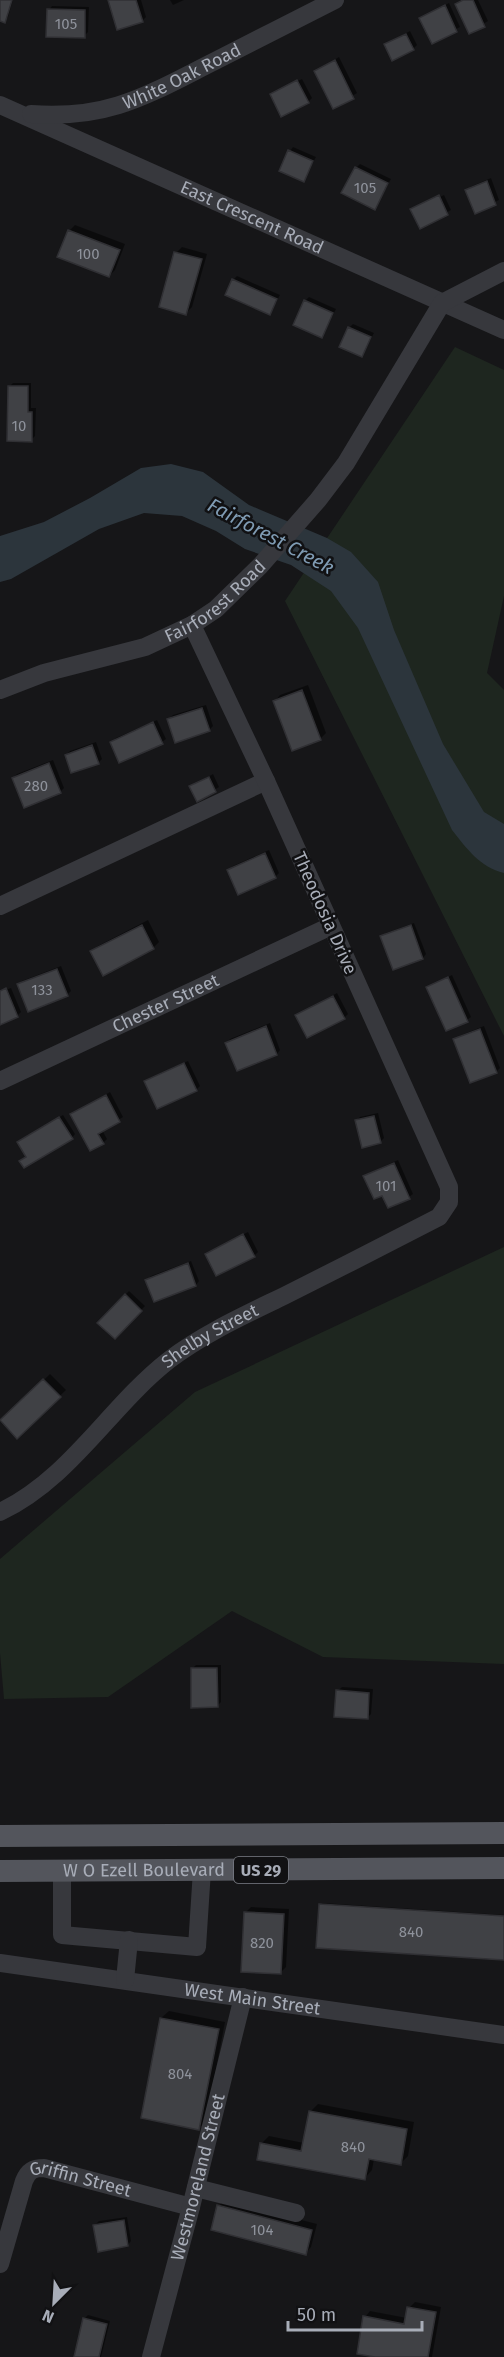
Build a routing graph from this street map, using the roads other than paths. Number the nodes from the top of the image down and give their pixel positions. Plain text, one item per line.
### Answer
1 (335, 0) edge
2 (0, 105) edge
3 (17, 113) junction
4 (504, 271) edge
5 (442, 303) junction
6 (504, 330) edge
7 (192, 625) junction
8 (0, 690) edge
9 (266, 781) junction
10 (0, 906) edge
11 (331, 926) junction
12 (0, 1081) edge
13 (449, 1202) joint
14 (0, 1512) edge
15 (504, 1833) edge
16 (246, 1835) junction
17 (9, 1836) edge
18 (504, 1868) edge
19 (202, 1870) junction
20 (244, 1870) junction
21 (9, 1871) edge
22 (62, 1871) junction
23 (129, 1940) junction
24 (0, 1963) edge
25 (125, 1980) junction
26 (243, 1997) junction
27 (504, 2035) edge
28 (196, 2188) junction
29 (191, 2207) junction
30 (296, 2213) dead end
31 (0, 2264) edge
32 (150, 2357) edge

1 - 3 street, White Oak Road
2 - 3 street, East Crescent Road
3 - 5 street, East Crescent Road
4 - 5 street
5 - 6 street, East Crescent Road
5 - 7 street, Fairforest Road
7 - 8 street, Fairforest Road
7 - 9 street, Theodosia Drive
9 - 10 street
9 - 11 street, Theodosia Drive
11 - 12 street, Chester Street
11 - 13 street, Theodosia Drive
13 - 14 street, Shelby Street
15 - 16 main road, W O Ezell Boulevard / US 29
16 - 17 main road, W O Ezell Boulevard / US 29
16 - 20 main road
17 - 21 main road
18 - 20 main road, W O Ezell Boulevard / US 29
19 - 20 main road, W O Ezell Boulevard / US 29
19 - 22 main road, W O Ezell Boulevard / US 29
19 - 23 street
21 - 22 main road, W O Ezell Boulevard / US 29
22 - 23 street
23 - 25 street
24 - 25 street, West Main Street
25 - 26 street, West Main Street
26 - 27 street, West Main Street
26 - 28 street, Westmoreland Street
28 - 29 street, Westmoreland Street
28 - 30 street
29 - 31 street, Griffin Street
29 - 32 street, Westmoreland Street

